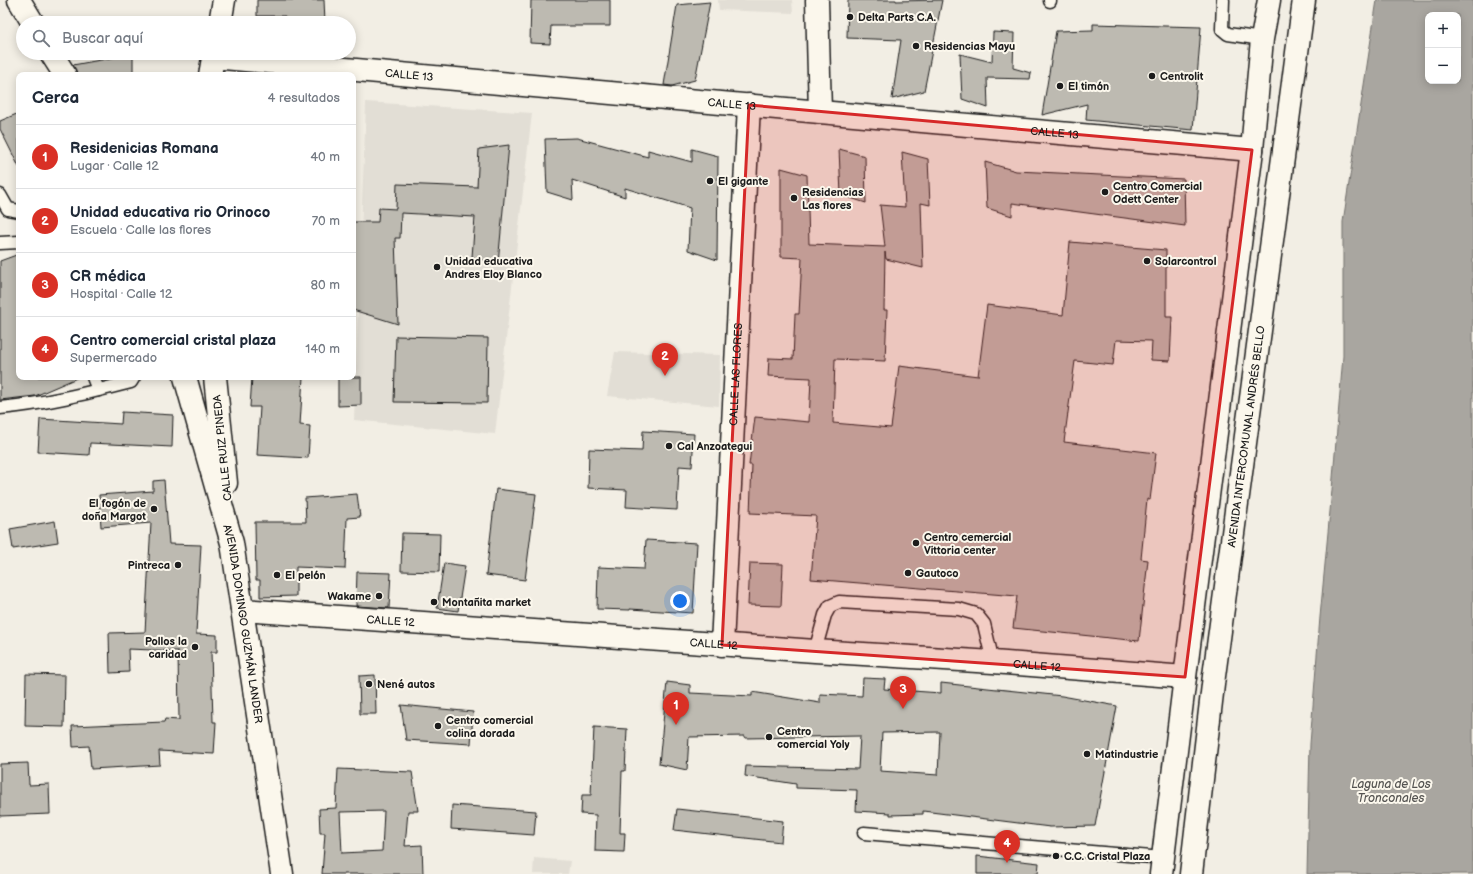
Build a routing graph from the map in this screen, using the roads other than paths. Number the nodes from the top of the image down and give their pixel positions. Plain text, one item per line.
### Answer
1 (19, 0) edge
2 (224, 0) edge
3 (817, 0) edge
4 (1223, 0) edge
5 (1269, 0) edge
6 (1304, 0) edge
7 (29, 16) edge
8 (221, 16) edge
9 (1262, 39) junction
10 (55, 60) edge
11 (212, 62) edge
12 (62, 72) edge
13 (337, 72) edge
14 (356, 74) edge
15 (749, 105) junction
16 (820, 112) junction
17 (1252, 150) junction
18 (0, 195) edge
19 (16, 210) edge
20 (16, 242) edge
21 (0, 243) edge
22 (94, 380) edge
23 (132, 380) edge
24 (186, 380) edge
25 (215, 380) edge
26 (98, 390) junction
27 (0, 408) edge
28 (232, 543) junction
29 (242, 610) junction
30 (722, 645) junction
31 (816, 651) junction
32 (992, 662) junction
33 (1185, 677) junction
34 (864, 834) dead end
35 (1162, 866) edge
36 (282, 874) edge
37 (1191, 874) edge

1 - 7 street
2 - 8 street
3 - 16 street
4 - 9 lane
5 - 9 street
6 - 37 street, AVENIDA INTERCOMUNAL ANDRÉS BELLO
9 - 17 street
10 - 12 street
11 - 13 street, CALLE 13
14 - 15 street, CALLE 13
15 - 16 street, CALLE 13
15 - 30 street, CALLE LAS FLORES
16 - 17 street, CALLE 13
17 - 33 street
18 - 19 lane
20 - 21 lane
22 - 26 lane
23 - 26 lane
24 - 28 street, AVENIDA DOMINGO GUZMÁN LANDER
25 - 28 street, CALLE RUIZ PINEDA
26 - 27 lane
28 - 29 street, AVENIDA DOMINGO GUZMÁN LANDER
29 - 30 street, CALLE 12
29 - 36 street, AVENIDA DOMINGO GUZMÁN LANDER
30 - 31 street, CALLE 12
31 - 32 street, CALLE 12
31 - 32 lane
32 - 33 street, CALLE 12
33 - 35 street
34 - 35 lane

